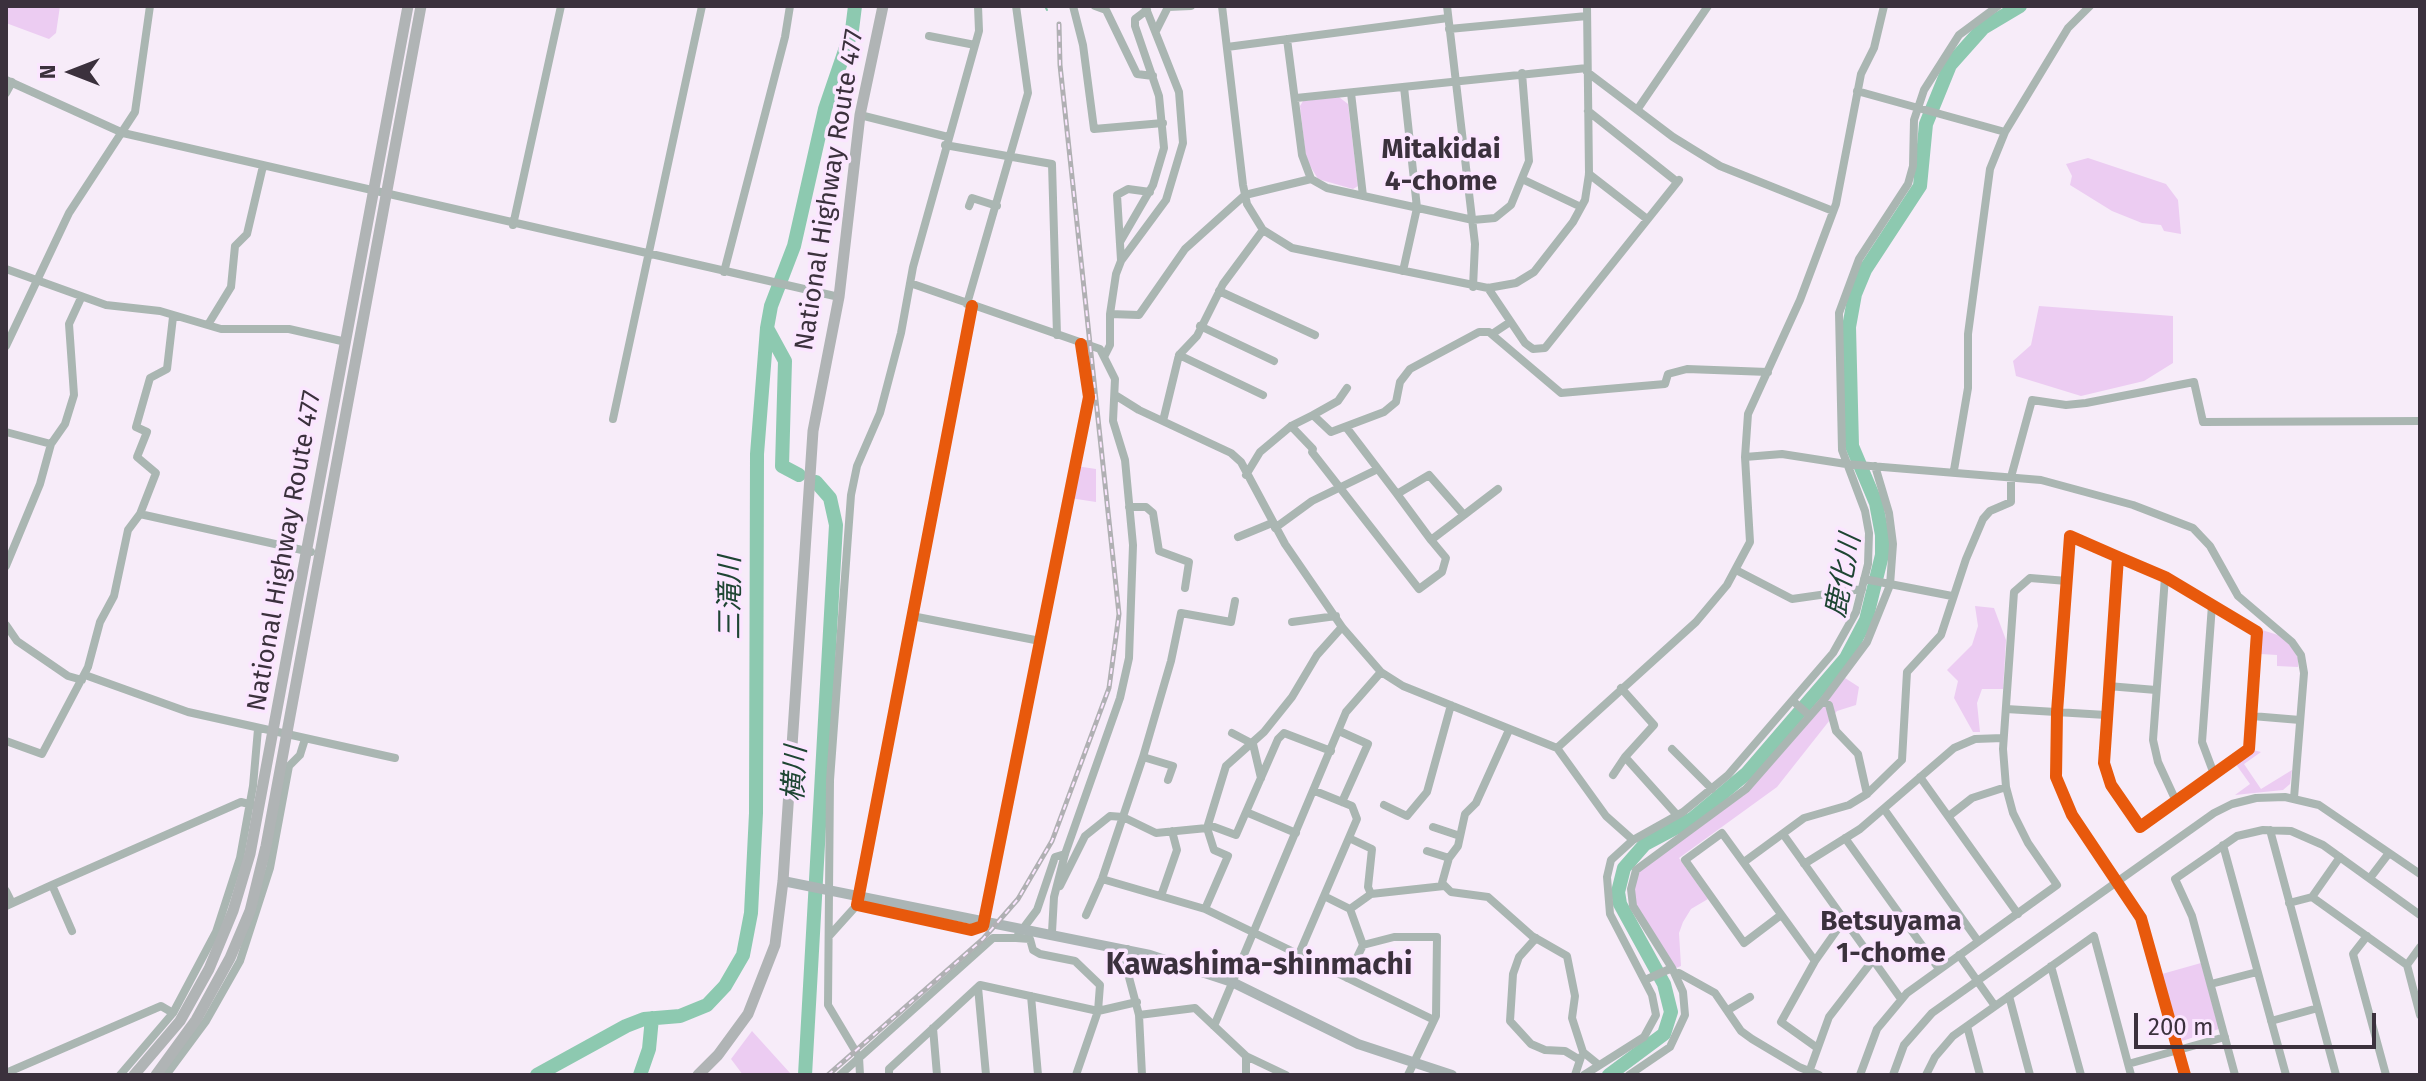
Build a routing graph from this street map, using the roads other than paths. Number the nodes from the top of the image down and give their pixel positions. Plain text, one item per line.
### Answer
1 (150, 6) edge
2 (408, 6) edge
3 (421, 6) edge
4 (561, 6) edge
5 (702, 6) edge
6 (790, 6) edge
7 (883, 6) edge
8 (978, 6) edge
9 (1016, 6) edge
10 (1073, 6) edge
11 (1095, 6) edge
12 (1191, 6) edge
13 (1222, 6) edge
14 (1447, 6) edge
15 (1587, 6) edge
16 (1708, 6) edge
17 (1884, 6) edge
18 (1998, 6) edge
19 (2090, 6) edge
20 (1166, 7) edge
21 (1146, 8) edge
22 (1587, 16) junction
23 (1448, 18) junction
24 (1449, 29) junction
25 (1155, 32) junction
26 (929, 36) dead end
27 (1287, 39) junction
28 (975, 45) junction
29 (1227, 47) junction
30 (1587, 70) junction
31 (1522, 73) junction
32 (1153, 76) junction
33 (1456, 80) junction
34 (9, 81) edge
35 (1404, 87) junction
36 (1857, 91) junction
37 (6, 93) edge
38 (1351, 93) junction
39 (1296, 98) junction
40 (1916, 107) junction
41 (1637, 110) junction
42 (1588, 111) junction
43 (860, 115) junction
44 (1163, 123) junction
45 (2005, 132) junction
46 (123, 133) junction
47 (947, 141) junction
48 (1011, 157) junction
49 (263, 166) junction
50 (1589, 174) junction
51 (1311, 179) junction
52 (1524, 180) junction
53 (373, 192) junction
54 (1150, 192) junction
55 (386, 195) junction
56 (1245, 195) junction
57 (1363, 196) junction
58 (969, 206) dead end
59 (997, 206) junction
60 (1581, 207) junction
61 (1417, 208) junction
62 (1833, 211) junction
63 (1647, 219) junction
64 (1473, 220) junction
65 (513, 225) junction
66 (1263, 230) junction
67 (1120, 242) junction
68 (648, 255) junction
69 (1121, 261) junction
70 (6, 269) edge
71 (726, 271) junction
72 (1403, 271) junction
73 (37, 281) junction
74 (910, 283) junction
75 (1473, 287) junction
76 (1488, 288) junction
77 (1219, 291) junction
78 (839, 297) junction
79 (81, 298) junction
80 (969, 305) junction
81 (1110, 314) junction
82 (173, 317) junction
83 (1510, 322) junction
84 (209, 323) junction
85 (1200, 326) junction
86 (1492, 334) junction
87 (1057, 335) junction
88 (1315, 335) dead end
89 (346, 342) junction
90 (1081, 344) junction
91 (6, 346) edge
92 (1105, 355) junction
93 (1179, 355) junction
94 (1274, 361) dead end
95 (1768, 372) junction
96 (1347, 388) dead end
97 (1115, 395) junction
98 (1263, 395) dead end
99 (1313, 415) junction
100 (613, 419) dead end
101 (1163, 421) junction
102 (2420, 421) edge
103 (1291, 426) junction
104 (1346, 427) junction
105 (6, 432) edge
106 (51, 444) junction
107 (1745, 457) junction
108 (1848, 464) junction
109 (1873, 466) junction
110 (1378, 469) junction
111 (1954, 470) junction
112 (1246, 475) junction
113 (2011, 477) junction
114 (1340, 488) junction
115 (1498, 489) dead end
116 (1397, 494) junction
117 (1129, 507) junction
118 (140, 514) junction
119 (1464, 515) junction
120 (1274, 525) junction
121 (1238, 537) dead end
122 (1431, 540) junction
123 (313, 553) junction
124 (2118, 557) junction
125 (6, 566) edge
126 (1736, 570) junction
127 (2165, 577) junction
128 (2067, 581) junction
129 (1864, 583) junction
130 (1889, 585) junction
131 (1185, 588) dead end
132 (1952, 596) junction
133 (1235, 601) dead end
134 (2212, 605) junction
135 (912, 616) junction
136 (1336, 616) junction
137 (1292, 622) dead end
138 (6, 625) edge
139 (1342, 627) junction
140 (1040, 641) junction
141 (1381, 672) junction
142 (83, 678) junction
143 (2108, 686) junction
144 (1621, 688) junction
145 (2156, 690) junction
146 (1823, 701) junction
147 (1793, 702) junction
148 (1451, 705) junction
149 (2006, 709) junction
150 (2057, 712) junction
151 (2106, 715) junction
152 (1810, 716) junction
153 (2252, 716) junction
154 (2300, 720) junction
155 (258, 729) junction
156 (1509, 730) junction
157 (1339, 731) junction
158 (274, 733) junction
159 (1232, 733) dead end
160 (286, 736) junction
161 (2003, 738) junction
162 (305, 739) junction
163 (6, 741) edge
164 (1253, 744) junction
165 (1557, 748) junction
166 (1672, 749) dead end
167 (1331, 751) junction
168 (1143, 757) junction
169 (1625, 757) junction
170 (395, 758) dead end
171 (2214, 774) junction
172 (1613, 775) dead end
173 (1920, 777) junction
174 (1261, 779) junction
175 (1168, 780) dead end
176 (2006, 787) junction
177 (1712, 789) junction
178 (1315, 791) junction
179 (1867, 794) junction
180 (2294, 798) junction
181 (2176, 801) junction
182 (1342, 802) junction
183 (254, 805) junction
184 (1384, 805) dead end
185 (1884, 809) junction
186 (1246, 812) junction
187 (1677, 815) junction
188 (1949, 816) junction
189 (1123, 817) junction
190 (1208, 826) junction
191 (1433, 827) dead end
192 (2270, 830) junction
193 (1172, 831) junction
194 (1296, 833) junction
195 (1783, 834) junction
196 (1460, 836) junction
197 (1349, 838) junction
198 (1845, 838) junction
199 (1633, 840) junction
200 (2223, 845) junction
201 (1427, 851) dead end
202 (2389, 853) junction
203 (1065, 854) junction
204 (2340, 857) junction
205 (1449, 858) junction
206 (1744, 862) junction
207 (1804, 864) junction
208 (2420, 874) edge
209 (2370, 878) junction
210 (1102, 879) junction
211 (783, 881) junction
212 (2119, 881) junction
213 (52, 885) junction
214 (1444, 886) junction
215 (828, 889) junction
216 (6, 891) edge
217 (1371, 894) junction
218 (1161, 896) junction
219 (1324, 896) junction
220 (1054, 897) junction
221 (2312, 897) junction
222 (2289, 903) junction
223 (9, 905) edge
224 (857, 905) junction
225 (1205, 909) junction
226 (1350, 909) junction
227 (2018, 914) junction
228 (1086, 915) dead end
229 (1781, 915) junction
230 (2420, 915) edge
231 (1844, 920) junction
232 (72, 931) dead end
233 (1052, 932) junction
234 (1253, 932) junction
235 (830, 935) junction
236 (2367, 936) junction
237 (1016, 938) junction
238 (1536, 938) junction
239 (1978, 941) junction
240 (1363, 945) junction
241 (2420, 947) edge
242 (1127, 949) junction
243 (1299, 954) junction
244 (1959, 955) junction
245 (1873, 960) junction
246 (1815, 961) junction
247 (2407, 965) junction
248 (2051, 966) junction
249 (1939, 969) junction
250 (1672, 971) junction
251 (2257, 972) junction
252 (1347, 978) junction
253 (1648, 979) junction
254 (1232, 982) junction
255 (1977, 982) junction
256 (2211, 984) junction
257 (978, 987) junction
258 (1031, 996) junction
259 (2009, 996) junction
260 (1750, 997) dead end
261 (1901, 999) junction
262 (1137, 1002) junction
263 (1995, 1006) junction
264 (2318, 1008) junction
265 (1728, 1010) junction
266 (1098, 1011) junction
267 (173, 1013) junction
268 (1139, 1015) junction
269 (2420, 1015) edge
270 (1434, 1020) junction
271 (2271, 1021) junction
272 (1214, 1026) junction
273 (1967, 1026) junction
274 (933, 1028) junction
275 (2225, 1037) junction
276 (1816, 1047) junction
277 (2178, 1050) junction
278 (1246, 1056) junction
279 (1581, 1056) junction
280 (859, 1057) junction
281 (2128, 1064) junction
282 (1599, 1065) junction
283 (1411, 1070) edge
284 (6, 1073) edge
285 (1809, 1073) edge
286 (120, 1075) edge
287 (134, 1075) edge
288 (156, 1075) edge
289 (166, 1075) edge
290 (698, 1075) edge
291 (840, 1075) edge
292 (860, 1075) edge
293 (889, 1075) edge
294 (937, 1075) edge
295 (986, 1075) edge
296 (1038, 1075) edge
297 (1076, 1075) edge
298 (1142, 1075) edge
299 (1246, 1075) edge
300 (1286, 1075) edge
301 (1452, 1075) edge
302 (1575, 1075) edge
303 (1584, 1075) edge
304 (1629, 1075) edge
305 (1819, 1075) edge
306 (1860, 1075) edge
307 (1893, 1075) edge
308 (1926, 1075) edge
309 (1980, 1075) edge
310 (2030, 1075) edge
311 (2081, 1075) edge
312 (2131, 1075) edge
313 (2185, 1075) edge
314 (2235, 1075) edge
315 (2286, 1075) edge
316 (2336, 1075) edge
317 (2386, 1075) edge

1 - 46 street
2 - 53 highway, National Highway Route 477
3 - 55 highway, National Highway Route 477
4 - 65 street
5 - 68 street
6 - 71 street
7 - 43 highway, National Highway Route 477
8 - 28 street
9 - 48 street
10 - 44 street
11 - 32 street
12 - 20 street
13 - 29 street
14 - 23 street
15 - 22 street
16 - 41 street
17 - 36 street
18 - 40 street
19 - 45 street
20 - 25 street
21 - 25 street
21 - 32 street
22 - 24 street
22 - 30 street
23 - 24 street
23 - 27 street
24 - 33 street
25 - 69 street
26 - 28 street
27 - 29 street
27 - 39 street
28 - 47 street
29 - 56 street
30 - 31 street
30 - 41 street
30 - 42 street
31 - 33 street
31 - 52 street
32 - 44 street
33 - 35 street
33 - 64 street
34 - 37 street
34 - 46 street
35 - 38 street
35 - 61 street
36 - 40 street
36 - 62 street
38 - 39 street
38 - 57 street
39 - 51 street
40 - 45 street
40 - 108 street
41 - 62 street
42 - 50 street
42 - 63 street
43 - 47 street
43 - 78 highway, National Highway Route 477
44 - 54 street
45 - 111 street
46 - 49 street
46 - 73 street
47 - 48 street
47 - 74 street
48 - 59 street
48 - 87 street
49 - 53 street
49 - 84 street
50 - 60 street
50 - 63 street
51 - 56 street
51 - 57 street
52 - 60 street
52 - 64 street
53 - 55 street
53 - 89 highway, National Highway Route 477
54 - 67 street
54 - 67 street
55 - 65 street
55 - 123 highway, National Highway Route 477
56 - 66 street
56 - 81 street
57 - 61 street
58 - 59 street
59 - 80 street
60 - 76 street
61 - 64 street
61 - 72 street
62 - 95 street
63 - 83 street
64 - 75 street
65 - 68 street
66 - 72 street
66 - 77 street
67 - 69 street
68 - 71 street
68 - 100 street
69 - 81 street
70 - 73 street
71 - 78 street
72 - 75 street
73 - 79 street
73 - 91 street
74 - 80 street
74 - 215 street
75 - 76 street
76 - 83 street
77 - 85 street
77 - 88 street
78 - 211 highway, National Highway Route 477
79 - 82 street
79 - 106 street
80 - 87 street
80 - 135 street
81 - 92 street
82 - 84 street
82 - 118 street
83 - 86 street
84 - 89 street
85 - 93 street
85 - 94 street
86 - 95 street
86 - 104 street
87 - 90 street
89 - 123 highway, National Highway Route 477
90 - 92 street
90 - 140 street
92 - 97 street
93 - 98 street
93 - 101 street
95 - 107 street
96 - 99 street
97 - 101 street
97 - 117 street
99 - 103 street
99 - 104 street
101 - 112 street
102 - 113 street
103 - 112 street
103 - 114 street
104 - 110 street
105 - 106 street
106 - 125 street
107 - 108 street
107 - 126 street
108 - 109 street
108 - 129 street
109 - 111 street
109 - 130 street
110 - 114 street
110 - 116 street
111 - 113 street
112 - 120 street
113 - 132 street
113 - 154 street
114 - 120 street
114 - 122 street
115 - 119 street
116 - 119 street
116 - 122 street
117 - 131 street
117 - 203 street
118 - 123 street
118 - 142 street
119 - 122 street
120 - 121 street
120 - 136 street
123 - 158 highway, National Highway Route 477
123 - 160 highway, National Highway Route 477
124 - 127 street
124 - 128 street
124 - 143 street
126 - 129 street
126 - 144 street
127 - 134 street
127 - 145 street
128 - 149 street
128 - 150 street
129 - 130 street
129 - 147 street
130 - 132 street
130 - 146 street
132 - 179 street
133 - 168 street
134 - 153 street
134 - 171 street
135 - 140 street
135 - 224 street
136 - 137 street
136 - 139 street
138 - 142 street
139 - 141 street
139 - 164 street
140 - 224 street
141 - 148 street
141 - 157 street
142 - 155 street
142 - 163 street
143 - 145 street
143 - 151 street
144 - 165 street
144 - 169 street
145 - 181 street
146 - 152 street
146 - 179 street
147 - 152 street
147 - 177 street
148 - 156 street
148 - 184 street
149 - 150 street
149 - 161 street
150 - 151 street
150 - 212 street
151 - 181 street
152 - 250 street
153 - 154 street
153 - 171 street
154 - 180 street
155 - 158 street
155 - 183 street
156 - 165 street
156 - 196 street
157 - 167 street
157 - 182 street
158 - 160 street
158 - 183 highway, National Highway Route 477
159 - 164 street
160 - 162 street
160 - 288 highway, National Highway Route 477
161 - 173 street
161 - 176 street
162 - 170 street
162 - 289 street
164 - 174 street
164 - 190 street
165 - 199 street
166 - 177 street
167 - 174 street
167 - 178 street
168 - 175 street
168 - 189 street
169 - 172 street
169 - 187 street
171 - 181 street
173 - 185 street
173 - 188 street
174 - 186 street
176 - 188 street
176 - 227 street
177 - 187 street
178 - 182 street
178 - 194 street
179 - 195 street
180 - 202 street
180 - 212 street
182 - 197 street
183 - 213 street
183 - 267 street
183 - 287 highway, National Highway Route 477
185 - 198 street
185 - 239 street
186 - 190 street
186 - 194 street
187 - 199 street
188 - 227 street
189 - 193 street
189 - 210 street
189 - 220 street
190 - 193 street
190 - 225 street
191 - 196 street
192 - 200 street
192 - 204 street
192 - 222 street
193 - 218 street
194 - 234 street
195 - 206 street
195 - 207 street
196 - 205 street
197 - 217 street
197 - 219 street
198 - 207 street
198 - 249 street
199 - 253 street
200 - 251 street
200 - 256 street
201 - 205 street
202 - 208 street
202 - 209 street
203 - 220 street
203 - 237 street
204 - 209 street
204 - 221 street
205 - 214 street
206 - 229 street
206 - 229 street
207 - 231 street
209 - 230 street
210 - 218 street
210 - 228 street
211 - 215 main road
211 - 290 highway, National Highway Route 477
212 - 255 street
212 - 277 street
213 - 223 street
213 - 232 street
214 - 217 street
214 - 238 street
215 - 233 main road
215 - 235 street
216 - 223 street
217 - 226 street
218 - 225 street
219 - 226 street
219 - 243 street
220 - 233 street
221 - 222 street
221 - 236 street
222 - 264 street
224 - 235 street
225 - 234 street
226 - 240 street
227 - 239 street
229 - 246 street
231 - 245 street
231 - 246 street
233 - 242 main road
234 - 243 street
234 - 254 street
235 - 280 street
236 - 247 street
236 - 317 street
237 - 266 street
237 - 280 street
238 - 279 street
238 - 279 street
239 - 244 street
240 - 252 street
240 - 270 street
241 - 247 street
242 - 254 main road
242 - 262 street
243 - 252 street
244 - 249 street
244 - 255 street
245 - 261 street
245 - 276 street
246 - 276 street
247 - 269 street
248 - 259 street
248 - 281 street
248 - 311 street
249 - 261 street
250 - 253 street
250 - 265 street
250 - 304 street
251 - 256 street
251 - 271 street
252 - 270 street
253 - 282 street
254 - 272 street
254 - 283 main road
255 - 263 street
255 - 307 street
256 - 275 street
257 - 258 street
257 - 274 street
257 - 295 street
258 - 266 street
258 - 296 street
259 - 263 street
259 - 310 street
260 - 265 street
261 - 306 street
262 - 266 street
262 - 268 street
263 - 273 street
264 - 271 street
264 - 316 street
265 - 285 street
266 - 297 street
267 - 284 street
267 - 286 street
268 - 272 street
268 - 298 street
270 - 283 street
271 - 315 street
272 - 278 street
273 - 308 street
273 - 309 street
274 - 293 street
274 - 294 street
275 - 277 street
275 - 314 street
276 - 285 street
277 - 281 street
277 - 313 street
278 - 299 street
278 - 300 street
279 - 282 street
279 - 302 street
280 - 291 street
280 - 292 street
281 - 312 street
282 - 303 street
283 - 301 main road
285 - 305 street

